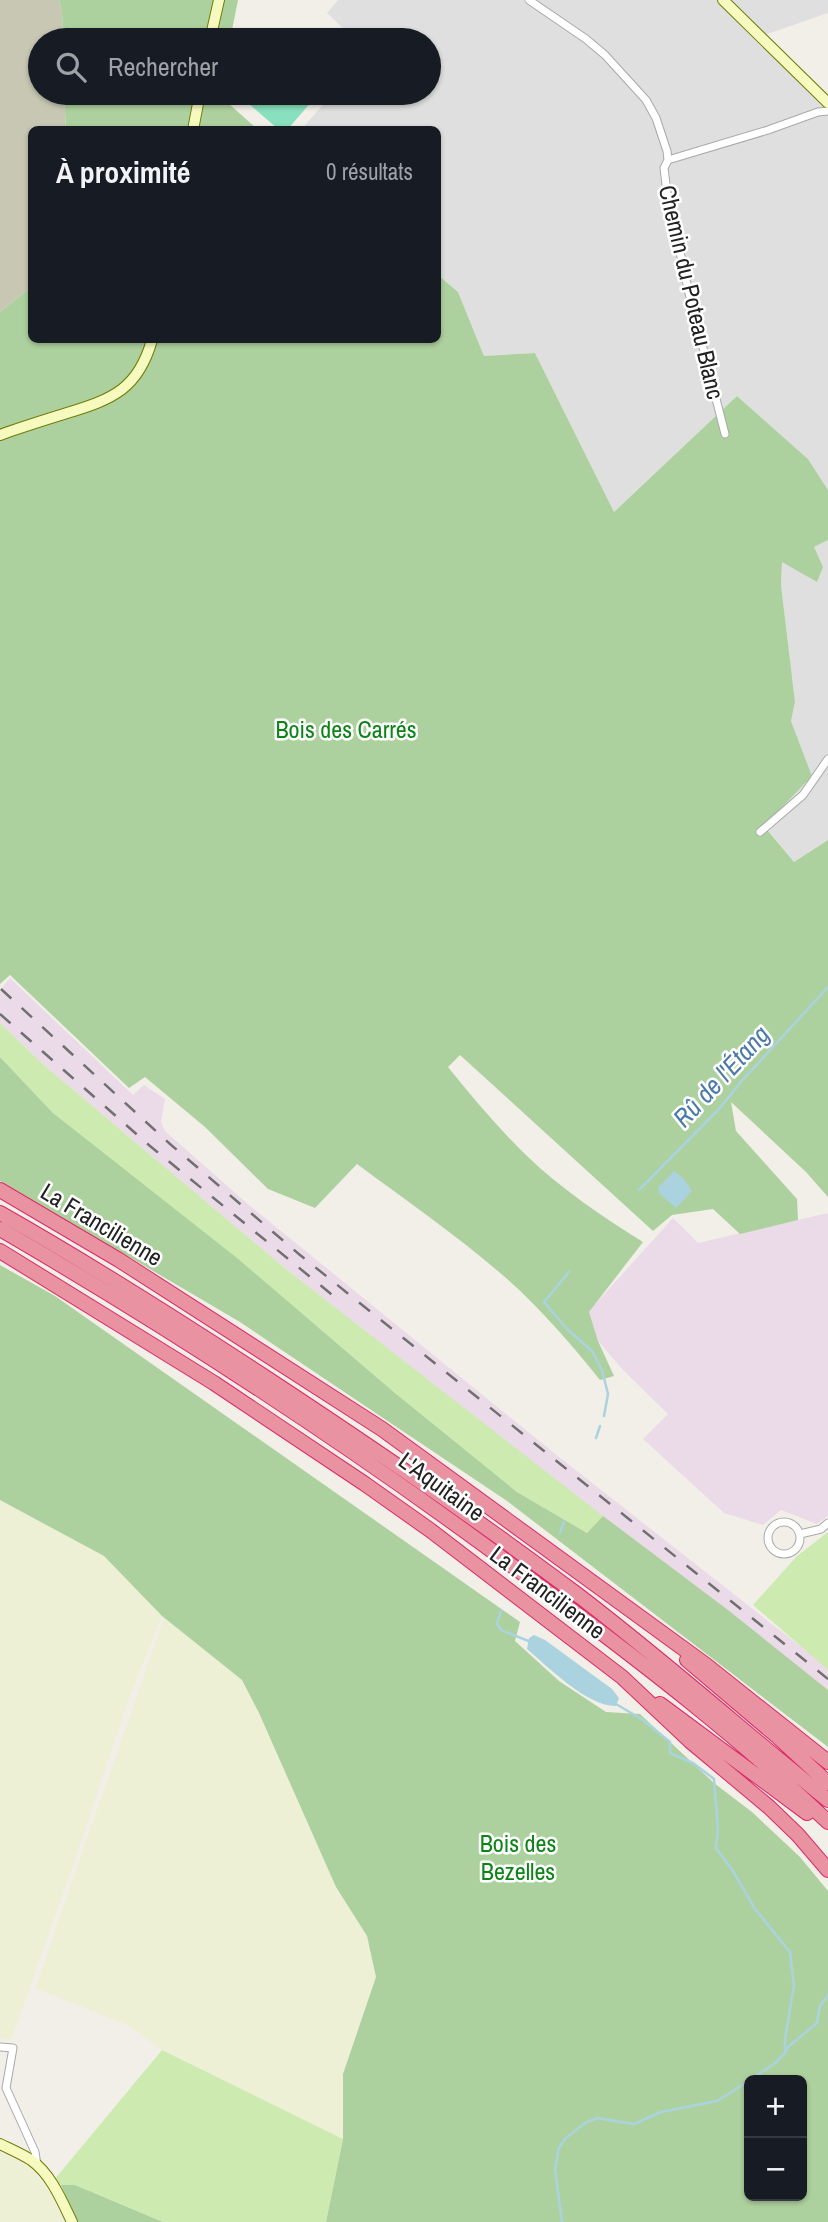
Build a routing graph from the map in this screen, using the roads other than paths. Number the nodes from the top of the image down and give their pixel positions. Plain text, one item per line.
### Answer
1 (219, 0) edge
2 (529, 0) edge
3 (723, 0) edge
4 (213, 28) edge
5 (828, 103) edge
6 (198, 105) edge
7 (828, 111) edge
8 (194, 126) edge
9 (668, 160) junction
10 (151, 343) edge
11 (724, 434) dead end
12 (0, 435) edge
13 (828, 759) edge
14 (760, 832) dead end
15 (0, 1190) edge
16 (0, 1213) edge
17 (0, 1229) edge
18 (0, 1251) edge
19 (828, 1523) edge
20 (800, 1534) junction
21 (636, 1615) junction
22 (622, 1678) junction
23 (828, 1762) edge
24 (828, 1783) edge
25 (828, 1800) edge
26 (828, 1822) edge
27 (828, 1828) edge
28 (828, 1870) edge
29 (0, 2047) edge
30 (0, 2144) edge
31 (38, 2166) junction
32 (72, 2222) edge

1 - 4 main road
2 - 9 street, Chemin du Poteau Blanc
3 - 5 main road
6 - 8 main road
7 - 9 street
9 - 11 street, Chemin du Poteau Blanc
10 - 12 main road
13 - 14 street
15 - 21 highway, La Francilienne
16 - 25 highway, L'Aquitaine
17 - 26 highway, L'Aquitaine
18 - 22 highway, La Francilienne
19 - 20 street
20 - 20 street
21 - 23 highway, La Francilienne
21 - 24 highway
22 - 27 highway
22 - 28 highway, La Francilienne
29 - 31 street
30 - 31 main road
31 - 32 main road

